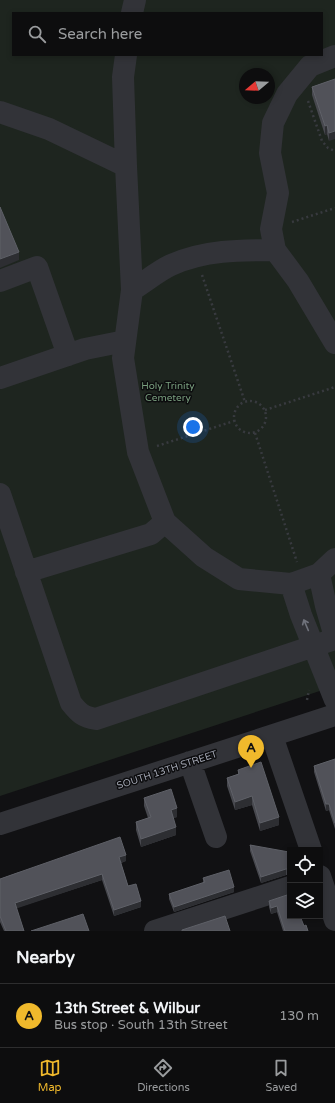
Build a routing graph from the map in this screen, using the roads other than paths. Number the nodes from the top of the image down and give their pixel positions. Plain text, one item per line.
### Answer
1 (135, 0) edge
2 (132, 12) edge
3 (126, 56) edge
4 (335, 56) edge
5 (0, 112) edge
6 (126, 166) junction
7 (273, 240) junction
8 (0, 281) edge
9 (132, 290) junction
10 (126, 341) junction
11 (335, 343) edge
12 (68, 355) junction
13 (0, 378) edge
14 (0, 494) edge
15 (165, 522) junction
16 (335, 559) edge
17 (26, 572) junction
18 (305, 579) junction
19 (335, 638) edge
20 (315, 646) junction
21 (335, 700) edge
22 (335, 715) edge
23 (272, 736) junction
24 (190, 762) junction
25 (0, 824) edge
26 (216, 837) dead end
27 (310, 847) edge
28 (335, 872) edge
29 (323, 876) edge
30 (322, 883) edge
31 (287, 888) edge
32 (335, 920) edge
33 (155, 931) edge

1 - 2 street
3 - 6 street
4 - 7 street
5 - 6 street
6 - 9 street
7 - 9 street
7 - 11 street
8 - 12 street
9 - 10 street
10 - 12 street
10 - 15 street
12 - 13 street
14 - 17 street
15 - 17 street
15 - 18 street
16 - 18 street
17 - 20 street
18 - 19 street
20 -> 18 street
19 - 20 street
20 - 21 street
22 - 23 street, SOUTH 13TH STREET
23 - 24 street, SOUTH 13TH STREET
23 - 27 street
24 - 25 street, SOUTH 13TH STREET
24 - 26 street
28 - 29 street
30 - 32 street
31 - 33 street

